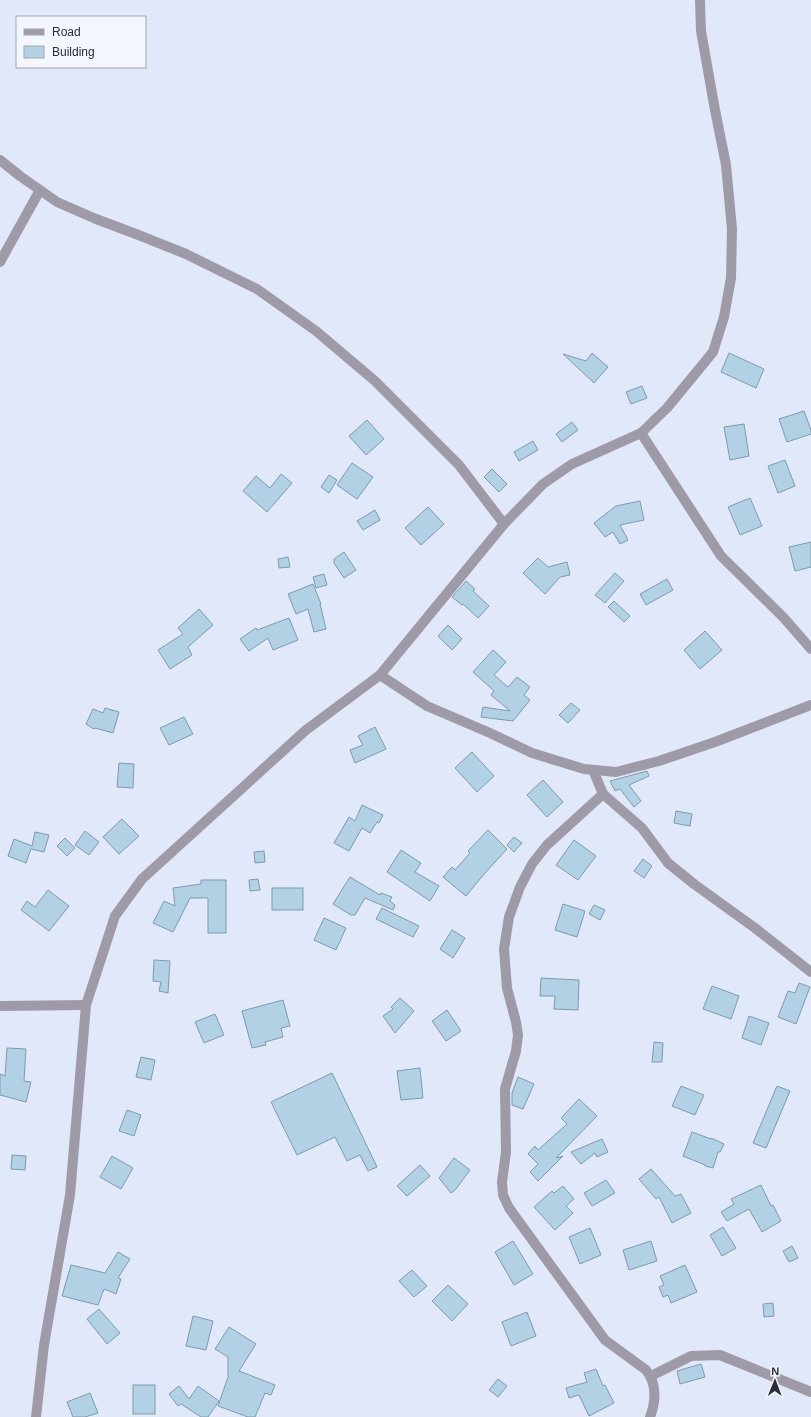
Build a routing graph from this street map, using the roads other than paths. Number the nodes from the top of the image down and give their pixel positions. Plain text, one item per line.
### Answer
1 (700, 0) edge
2 (0, 160) edge
3 (40, 190) junction
4 (0, 262) edge
5 (640, 433) junction
6 (504, 524) junction
7 (811, 649) edge
8 (380, 676) junction
9 (811, 705) edge
10 (592, 770) junction
11 (603, 794) junction
12 (811, 972) edge
13 (86, 1005) junction
14 (0, 1006) edge
15 (651, 1376) junction
16 (811, 1392) edge
17 (36, 1417) edge
18 (650, 1417) edge

1 - 5 street
2 - 3 street
3 - 4 street
3 - 6 street
5 - 6 street
5 - 7 street
6 - 8 street
8 - 10 street
8 - 13 street
9 - 10 street
10 - 11 street
11 - 12 street
11 - 15 street
13 - 14 street
13 - 17 street
15 - 16 street
15 - 18 street

